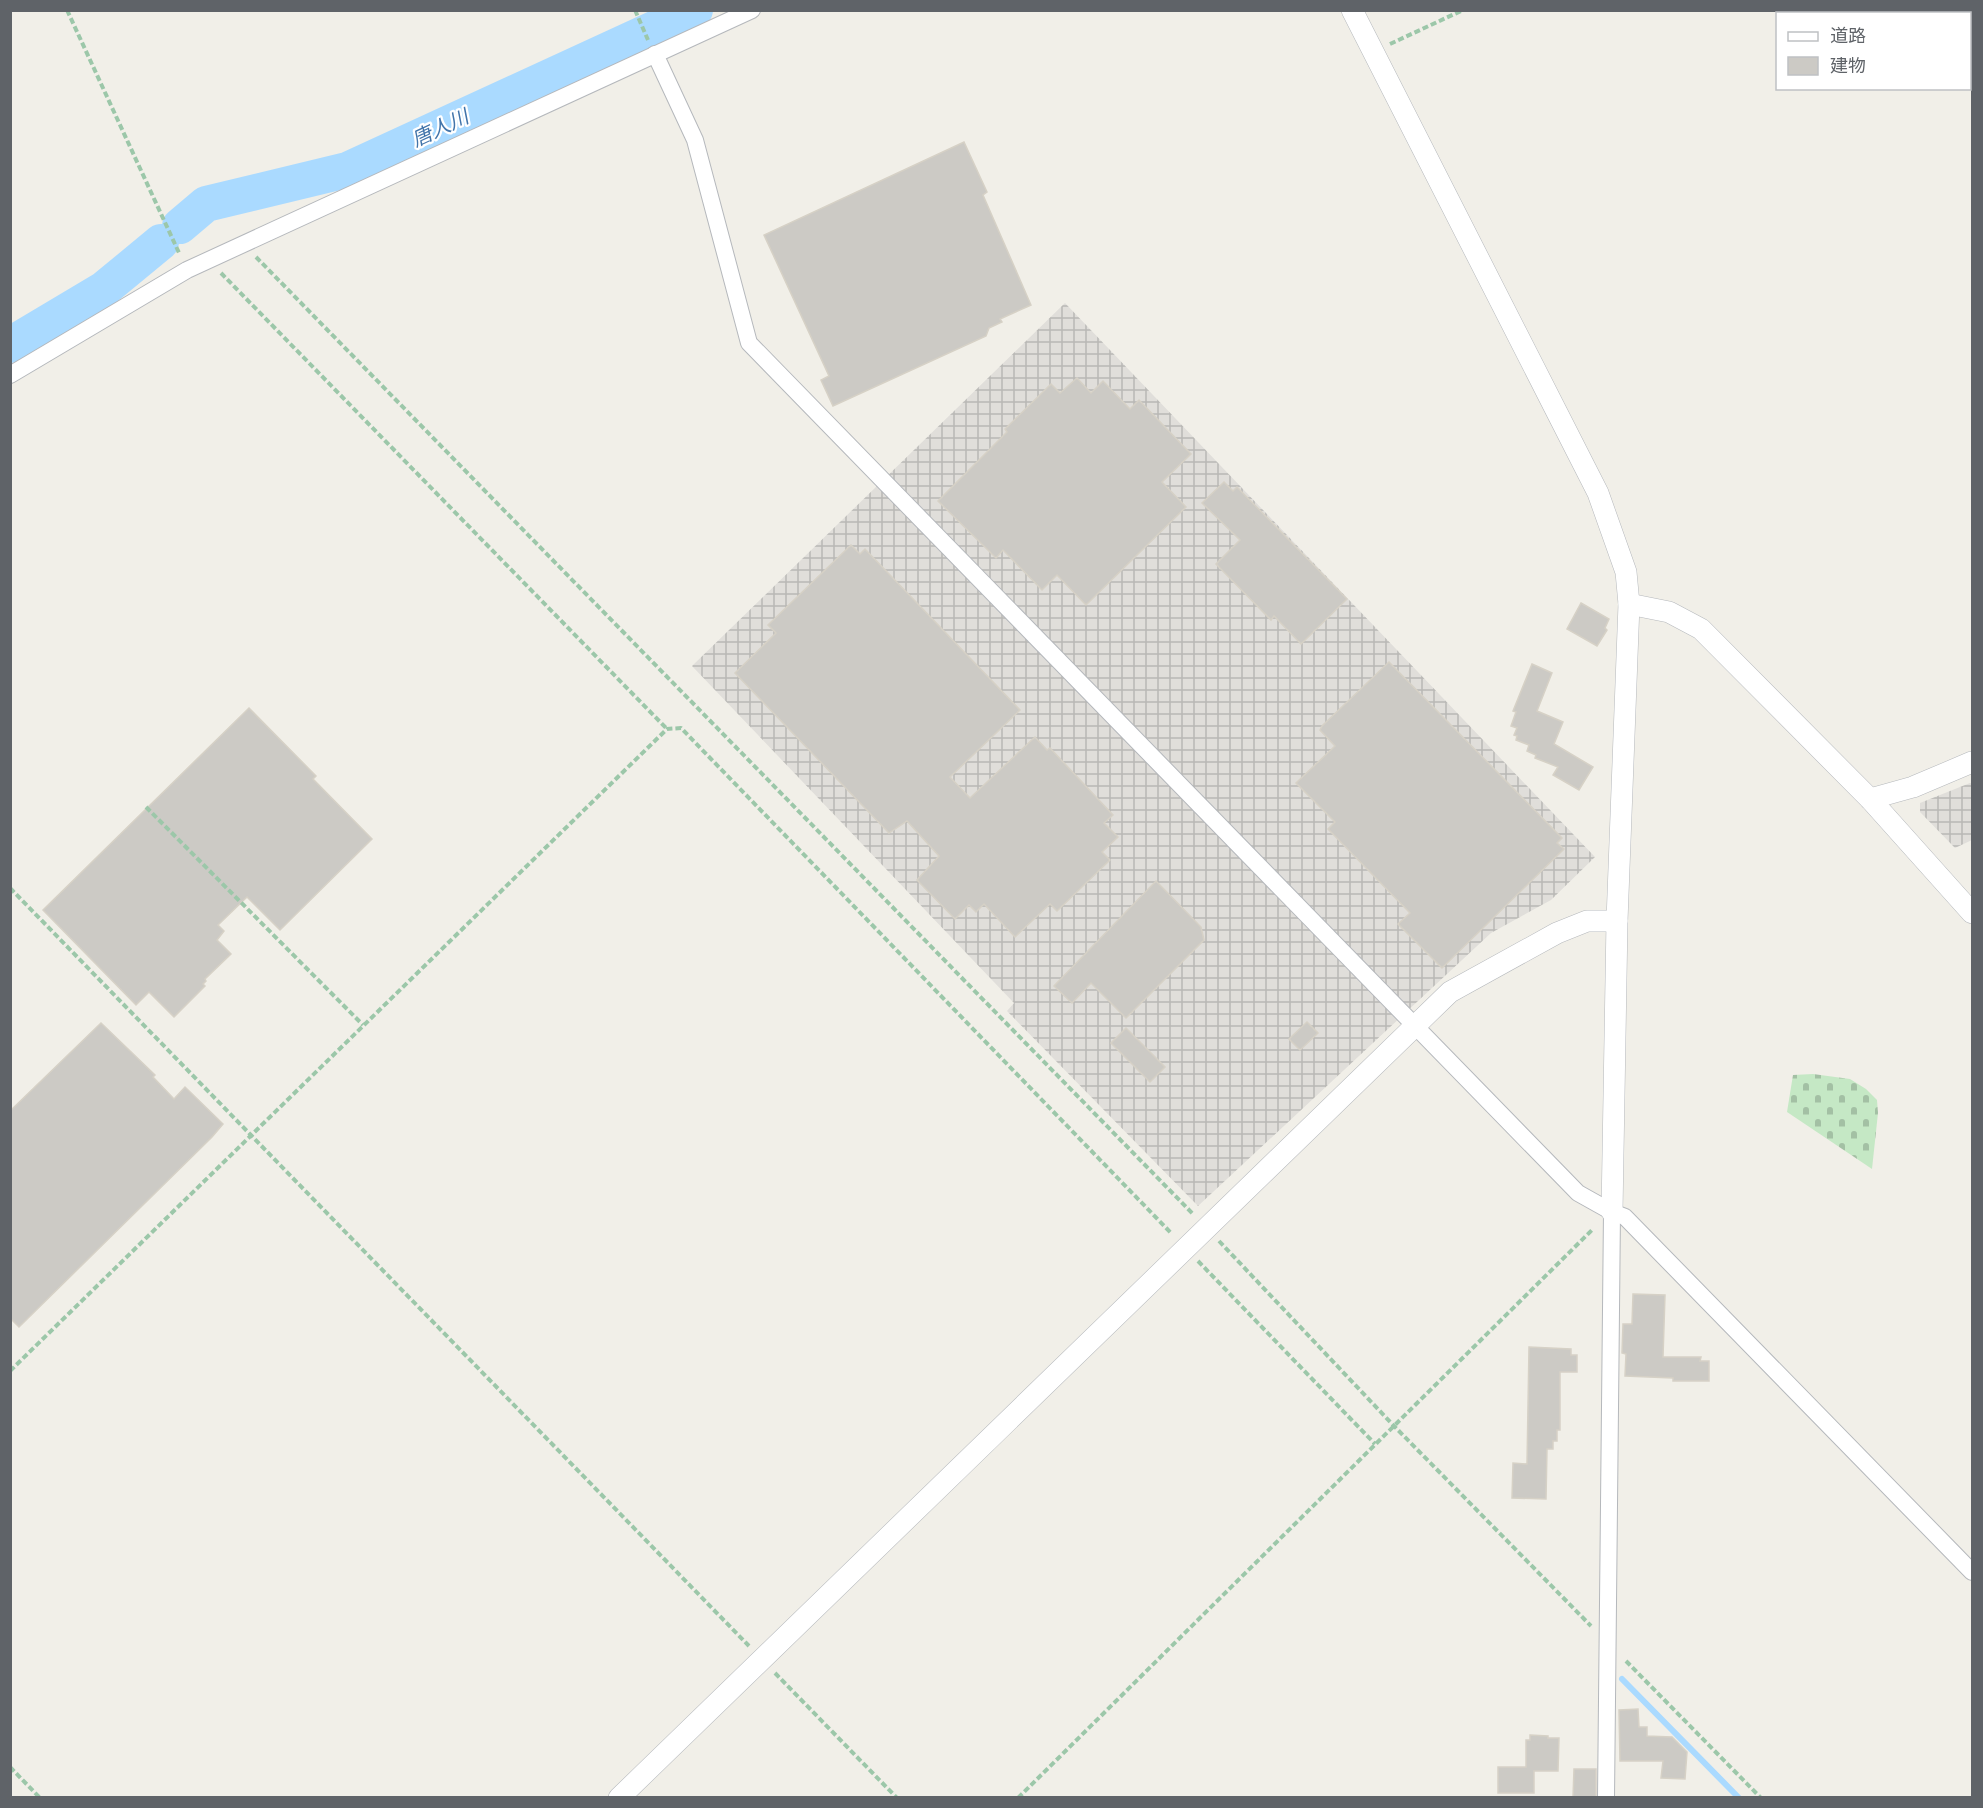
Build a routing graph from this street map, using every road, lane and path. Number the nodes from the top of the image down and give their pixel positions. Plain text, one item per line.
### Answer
1 (67, 10) edge
2 (635, 10) edge
3 (752, 10) edge
4 (1352, 10) edge
5 (1463, 10) edge
6 (653, 50) junction
7 (1374, 51) junction
8 (242, 244) junction
9 (208, 260) junction
10 (187, 270) junction
11 (10, 375) edge
12 (1629, 604) junction
13 (667, 729) junction
14 (1972, 762) edge
15 (1870, 799) junction
16 (146, 807) dead end
17 (10, 888) edge
18 (1972, 913) edge
19 (1617, 921) junction
20 (363, 1025) junction
21 (1413, 1026) junction
22 (251, 1134) junction
23 (1612, 1212) junction
24 (1207, 1228) junction
25 (1186, 1248) junction
26 (10, 1371) edge
27 (1394, 1426) junction
28 (1375, 1444) junction
29 (1972, 1572) edge
30 (1608, 1644) junction
31 (762, 1660) junction
32 (10, 1767) edge
33 (40, 1797) edge
34 (619, 1797) edge
35 (897, 1797) edge
36 (1018, 1797) edge
37 (1606, 1797) edge
38 (1761, 1797) edge

1 - 10 path
2 - 6 path
3 - 6 street
4 - 7 street
5 - 7 path
6 - 8 street
6 - 21 street
7 - 12 street
8 - 9 street
8 - 24 path
9 - 10 street
9 - 13 path
10 - 11 street
12 - 15 street
12 - 19 street
13 - 20 path
13 - 25 path
14 - 15 street
15 - 18 street
16 - 20 path
17 - 22 path
19 - 21 street
19 - 23 street
20 - 22 path
21 - 23 street
21 - 24 street
22 - 26 path
22 - 31 path
23 - 27 path
23 - 29 street
23 - 30 street
24 - 25 street
24 - 27 path
25 - 28 path
25 - 31 street
27 - 28 path
27 - 30 path
28 - 36 path
30 - 37 street
30 - 38 path
31 - 34 street
31 - 35 path
32 - 33 path

